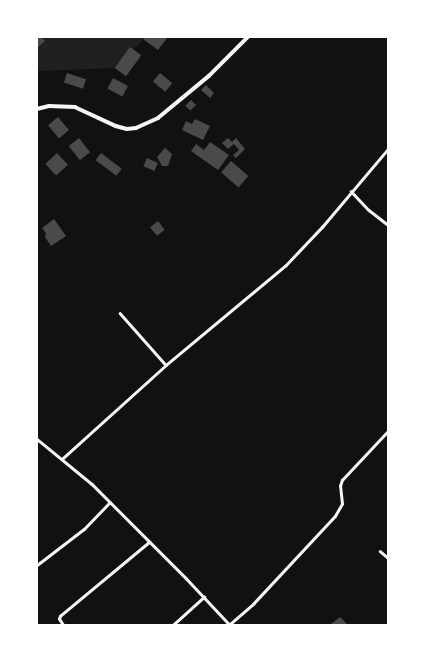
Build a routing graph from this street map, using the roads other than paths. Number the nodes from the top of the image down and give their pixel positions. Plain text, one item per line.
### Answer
1 (248, 37) edge
2 (37, 109) edge
3 (388, 149) edge
4 (351, 191) junction
5 (388, 225) edge
6 (120, 313) dead end
7 (166, 365) junction
8 (388, 431) edge
9 (37, 439) edge
10 (62, 459) junction
11 (110, 502) junction
12 (149, 542) junction
13 (380, 551) dead end
14 (388, 558) edge
15 (37, 565) edge
16 (204, 597) junction
17 (63, 625) edge
18 (173, 625) edge
19 (229, 625) edge

1 - 2 street
3 - 4 street
4 - 5 street
4 - 7 street
6 - 7 street
7 - 10 street
8 - 19 street
9 - 10 street
10 - 11 street
11 - 12 street
11 - 15 street
12 - 16 street
12 - 17 street
13 - 14 street
16 - 18 street
16 - 19 street

